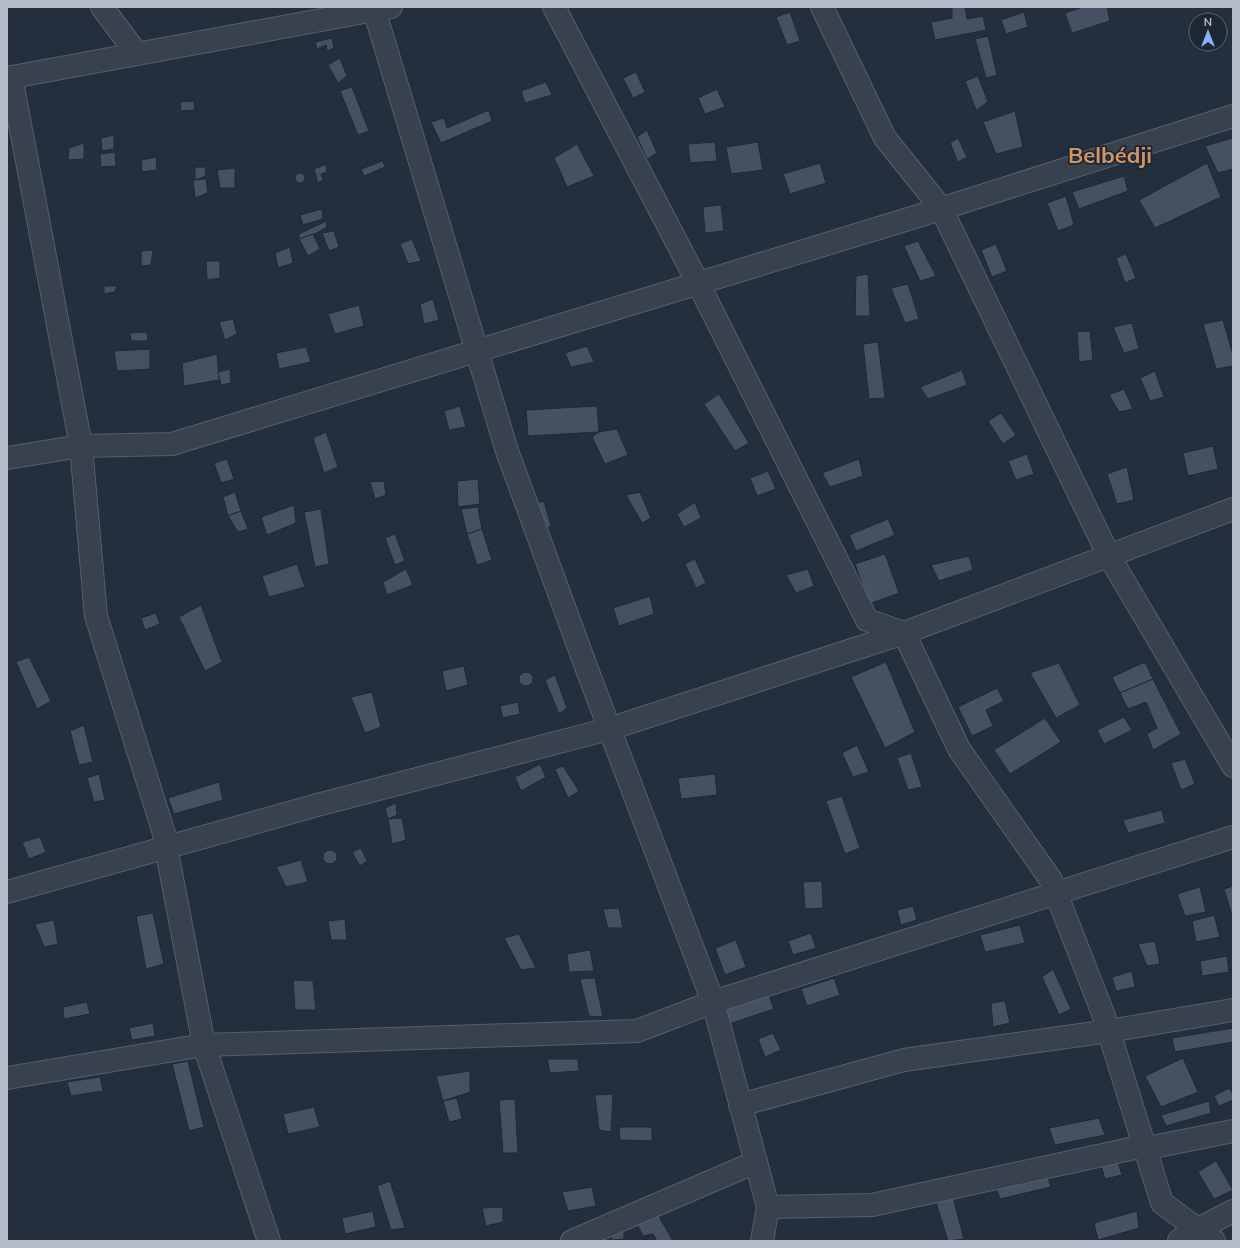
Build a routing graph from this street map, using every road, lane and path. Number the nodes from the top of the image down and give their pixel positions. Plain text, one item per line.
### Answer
1 (102, 7) edge
2 (554, 7) edge
3 (822, 7) edge
4 (379, 8) edge
5 (137, 54) junction
6 (9, 78) edge
7 (1233, 116) edge
8 (941, 208) junction
9 (698, 283) junction
10 (477, 351) junction
11 (81, 446) junction
12 (7, 458) edge
13 (1233, 509) edge
14 (1109, 556) junction
15 (904, 633) junction
16 (609, 729) junction
17 (1233, 766) edge
18 (1233, 837) edge
19 (166, 847) junction
20 (7, 892) edge
21 (1057, 894) junction
22 (713, 1002) junction
23 (1233, 1010) edge
24 (1109, 1031) junction
25 (204, 1045) junction
26 (7, 1078) edge
27 (740, 1105) junction
28 (1233, 1131) edge
29 (1144, 1146) junction
30 (756, 1162) junction
31 (768, 1207) junction
32 (1233, 1212) edge
33 (1206, 1235) edge
34 (270, 1241) edge
35 (572, 1241) edge
36 (762, 1241) edge
37 (1179, 1241) edge

1 - 5 street
2 - 9 street
3 - 8 street
4 - 5 street
4 - 10 street
5 - 6 street
6 - 11 street
7 - 8 street
8 - 9 street
8 - 14 street
9 - 10 street
9 - 15 street
10 - 11 street
10 - 16 street
11 - 12 street
11 - 19 street
13 - 14 street
14 - 15 street
14 - 17 street
15 - 16 street
15 - 21 street
16 - 19 street
16 - 22 street
18 - 21 street
19 - 20 street
19 - 25 street
21 - 22 street
21 - 24 street
22 - 25 street
22 - 27 street
23 - 24 street
24 - 27 street
24 - 29 street
25 - 26 street
25 - 34 street
27 - 30 street
28 - 29 street
29 - 31 street
29 - 33 street
30 - 31 street
30 - 35 street
31 - 36 street
32 - 33 street
33 - 37 street

